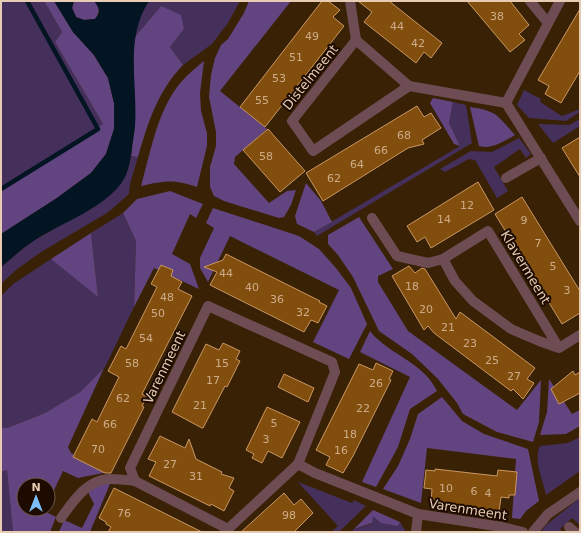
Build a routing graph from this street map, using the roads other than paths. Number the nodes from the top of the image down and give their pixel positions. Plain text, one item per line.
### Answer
1 (350, 1) edge
2 (530, 1) edge
3 (560, 1) edge
4 (548, 23) junction
5 (356, 40) junction
6 (409, 86) junction
7 (506, 103) junction
8 (541, 158) junction
9 (506, 178) dead end
10 (372, 218) dead end
11 (580, 221) edge
12 (443, 258) junction
13 (580, 335) edge
14 (559, 348) junction
15 (298, 464) junction
16 (135, 481) junction
17 (580, 492) edge
18 (418, 514) junction
19 (61, 518) dead end
20 (416, 532) edge
21 (523, 532) edge
22 (533, 532) edge

1 - 5 street
2 - 4 street
3 - 4 street
4 - 7 street
5 - 6 street, Distelmeent
5 - 6 street, Distelmeent
6 - 7 street
7 - 8 street
8 - 9 street
8 - 11 street
10 - 12 street
12 - 14 street
12 - 14 street, Klavermeent
13 - 14 street
15 - 16 street, Varenmeent
15 - 16 street, Varenmeent
15 - 18 street, Varenmeent
16 - 19 street
17 - 22 street
18 - 20 street
18 - 21 street, Varenmeent

